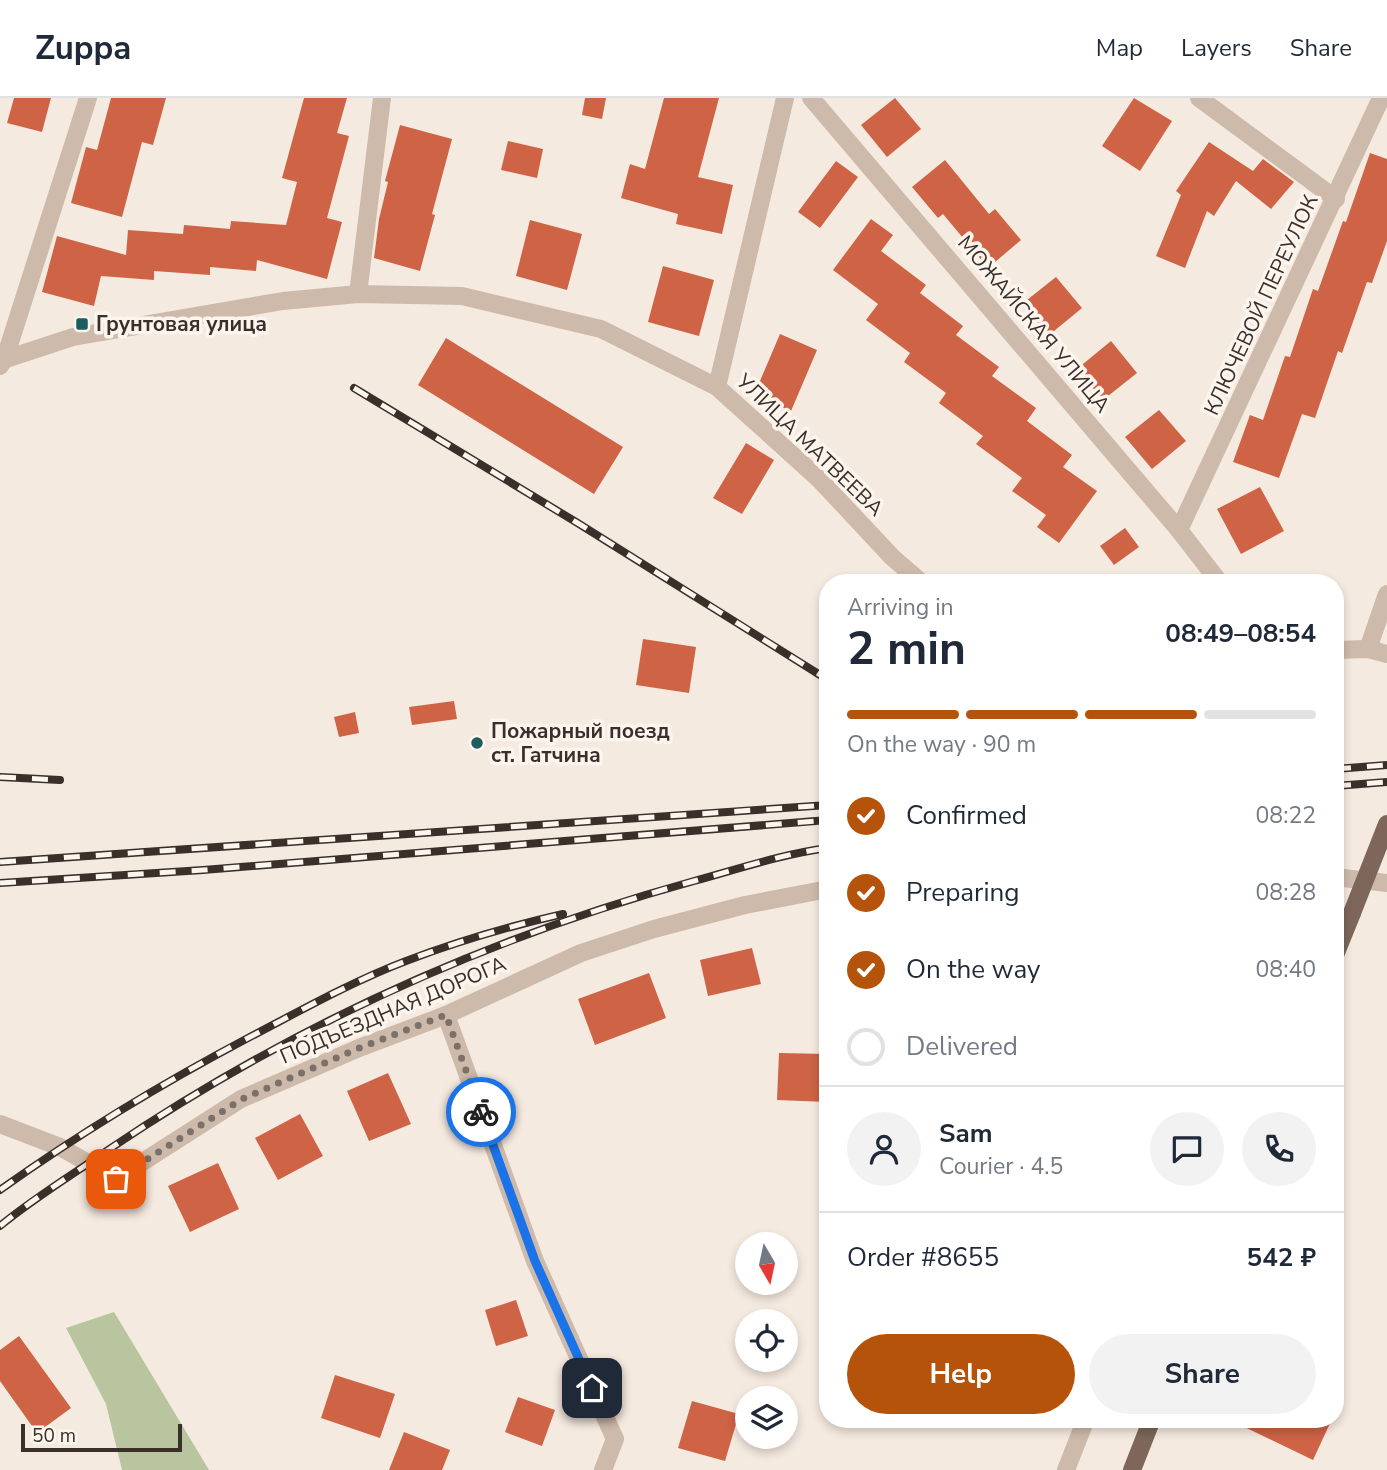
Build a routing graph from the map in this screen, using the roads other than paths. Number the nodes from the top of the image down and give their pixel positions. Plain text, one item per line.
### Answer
1 (88, 98) edge
2 (383, 98) edge
3 (785, 98) edge
4 (811, 98) edge
5 (1199, 98) edge
6 (1381, 98) edge
7 (1336, 199) junction
8 (358, 295) junction
9 (2, 361) edge
10 (716, 387) junction
11 (1179, 530) junction
12 (912, 574) edge
13 (1213, 574) edge
14 (1387, 594) edge
15 (1368, 649) junction
16 (1344, 650) edge
17 (1387, 654) edge
18 (1387, 824) edge
19 (1344, 878) edge
20 (1387, 883) edge
21 (819, 891) edge
22 (1344, 933) edge
23 (446, 1015) junction
24 (0, 1124) edge
25 (1082, 1428) edge
26 (1148, 1428) edge
27 (603, 1470) edge
28 (1066, 1470) edge
29 (1132, 1470) edge

1 - 9 street
2 - 8 street
3 - 10 street
4 - 11 street, МОЖАЙСКАЯ УЛИЦА
5 - 7 street
6 - 7 street, КЛЮЧЕВОЙ ПЕРЕУЛОК
7 - 11 street, КЛЮЧЕВОЙ ПЕРЕУЛОК
8 - 9 street, УЛИЦА МАТВЕЕВА
8 - 10 street, УЛИЦА МАТВЕЕВА
10 - 12 street, УЛИЦА МАТВЕЕВА
11 - 13 street, МОЖАЙСКАЯ УЛИЦА
14 - 15 street
15 - 16 street
15 - 17 street
18 - 22 main road, bridge
19 - 20 street
21 - 23 street, ПОДЪЕЗДНАЯ ДОРОГА
23 - 24 street, ПОДЪЕЗДНАЯ ДОРОГА
23 - 27 street
25 - 28 street
26 - 29 main road

